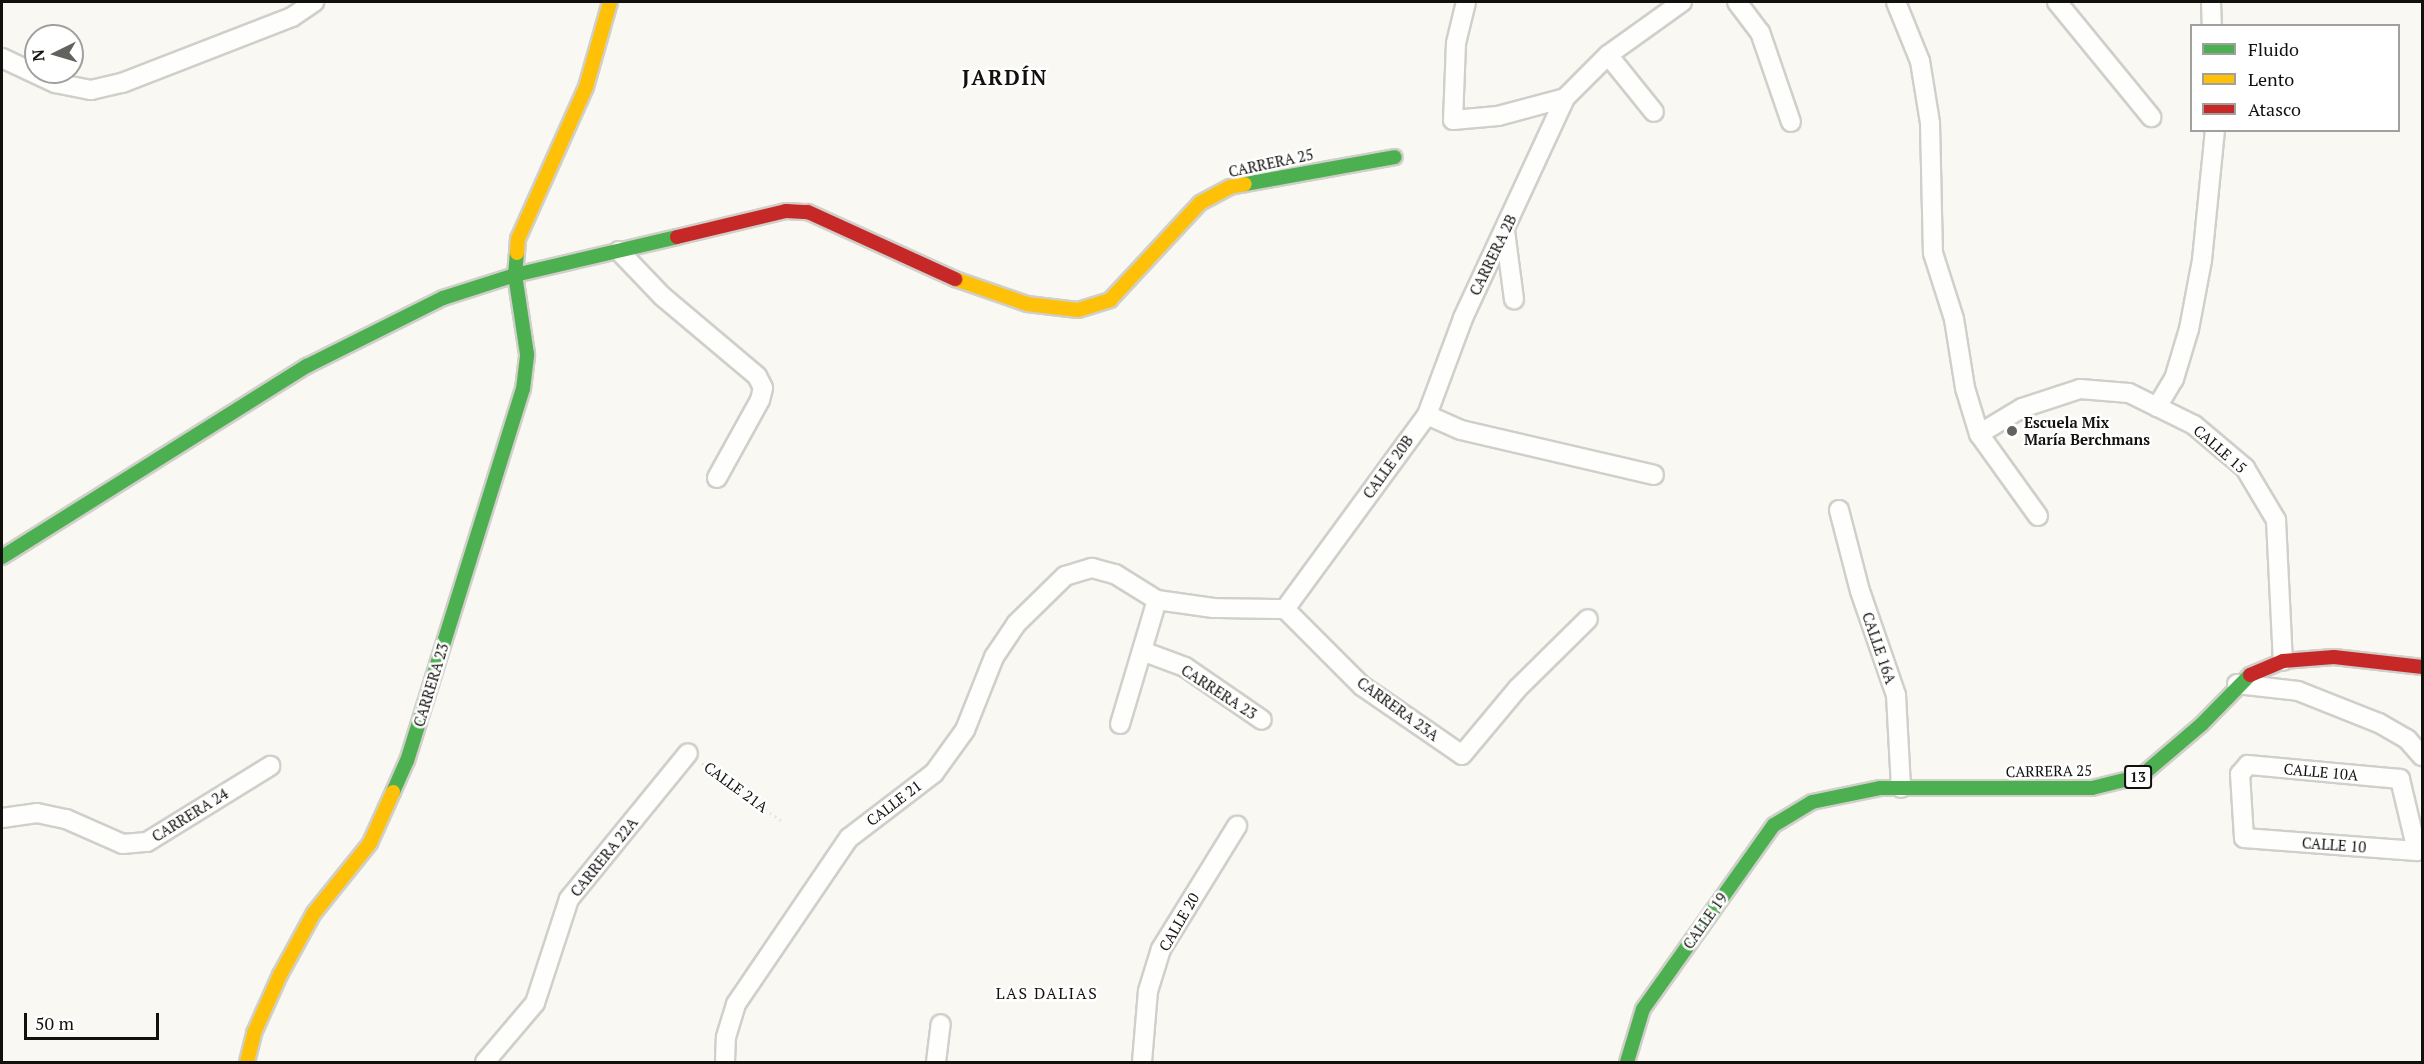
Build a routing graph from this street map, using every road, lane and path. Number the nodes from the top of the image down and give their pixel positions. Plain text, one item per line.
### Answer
1 (314, 2) edge
2 (610, 2) edge
3 (1466, 2) edge
4 (1682, 2) edge
5 (1737, 2) edge
6 (2057, 2) edge
7 (2211, 2) edge
8 (1903, 5) edge
9 (2212, 24) edge
10 (1608, 55) junction
11 (2, 58) edge
12 (1565, 98) junction
13 (1654, 112) dead end
14 (2151, 117) dead end
15 (1791, 122) dead end
16 (2216, 132) edge
17 (1395, 157) dead end
18 (1505, 231) junction
19 (619, 251) junction
20 (515, 275) junction
21 (1514, 299) dead end
22 (2157, 407) junction
23 (1427, 415) junction
24 (1979, 434) junction
25 (1654, 475) dead end
26 (717, 478) dead end
27 (1839, 510) dead end
28 (2038, 516) dead end
29 (2, 557) edge
30 (1157, 600) junction
31 (1285, 609) junction
32 (1588, 619) dead end
33 (1142, 651) junction
34 (2283, 661) junction
35 (2422, 667) edge
36 (2237, 684) junction
37 (1262, 720) dead end
38 (1120, 724) dead end
39 (688, 753) joint
40 (2422, 756) edge
41 (270, 766) dead end
42 (1901, 788) junction
43 (1812, 802) joint
44 (2, 818) edge
45 (783, 822) dead end
46 (1237, 826) dead end
47 (2244, 838) joint
48 (2420, 849) edge
49 (941, 1024) dead end
50 (247, 1062) edge
51 (484, 1062) edge
52 (725, 1062) edge
53 (936, 1062) edge
54 (1142, 1062) edge
55 (1627, 1062) edge

1 - 11 street
2 - 20 street, CARRERA 23
3 - 12 street
4 - 10 street
5 - 15 street
6 - 14 street
7 - 9 street
8 - 24 street
10 - 12 street
10 - 13 street
12 - 18 street, CARRERA 2B
16 - 22 street
17 - 19 street, CARRERA 25
18 - 21 street
18 - 23 street, CARRERA 2B
19 - 20 street
19 - 26 street
20 - 29 street
20 - 50 street, CARRERA 23
22 - 24 street, CALLE 15
22 - 34 street, CALLE 15
23 - 25 street
23 - 31 street, CALLE 20B
24 - 28 street
27 - 42 street, CALLE 16A
30 - 31 street
30 - 33 street
30 - 52 street, CALLE 21
31 - 32 street, CARRERA 23A
33 - 37 street, CARRERA 23
33 - 38 street
34 - 35 street, CARRERA 25 / 13
34 - 36 street, CARRERA 25 / 13
36 - 40 street
36 - 42 street, CARRERA 25 / 13
39 - 45 path, CALLE 21A
39 - 51 street, CARRERA 22A
41 - 44 street, CARRERA 24
42 - 43 street, CARRERA 25 / 13
43 - 55 street, CALLE 19 / 13
46 - 54 street, CALLE 20
47 - 48 street, CALLE 10
47 - 48 street, CALLE 10A
49 - 53 street

